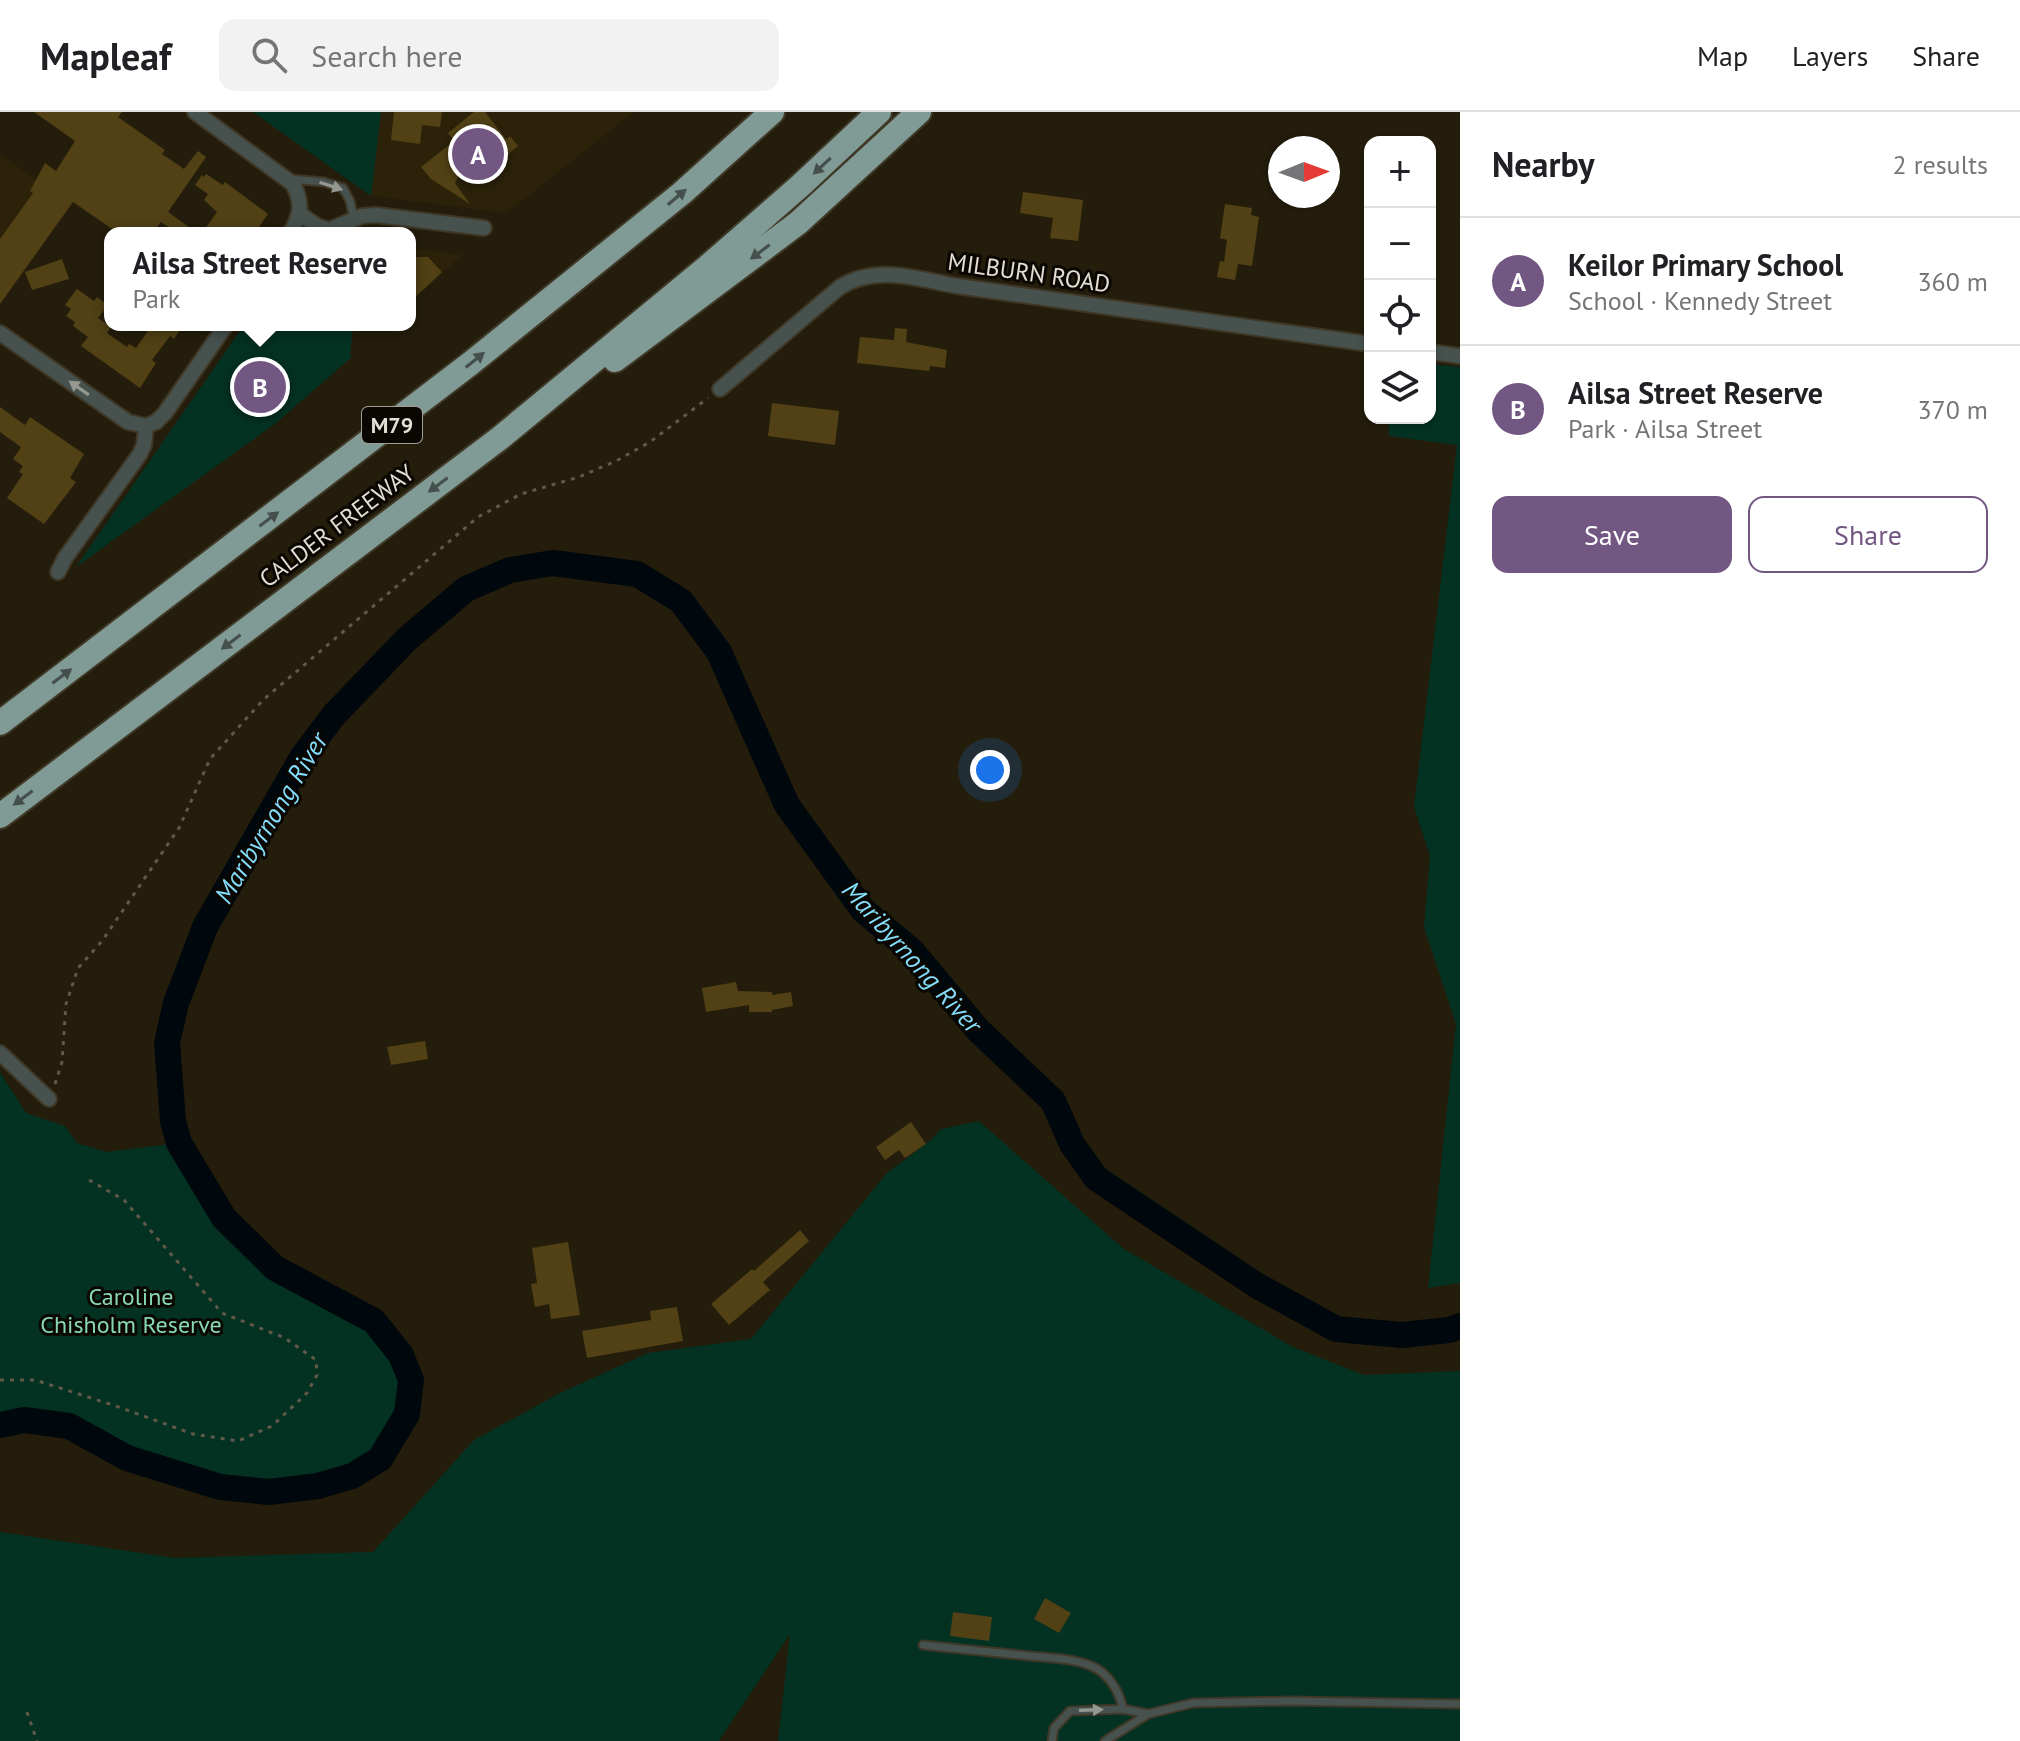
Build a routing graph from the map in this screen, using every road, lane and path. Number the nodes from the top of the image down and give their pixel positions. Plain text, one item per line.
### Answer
1 (195, 112) edge
2 (772, 112) edge
3 (879, 112) edge
4 (919, 112) edge
5 (287, 178) junction
6 (300, 214) junction
7 (354, 220) junction
8 (293, 227) edge
9 (320, 227) edge
10 (336, 227) edge
11 (484, 228) dead end
12 (222, 331) edge
13 (0, 333) edge
14 (1364, 343) edge
15 (1436, 353) edge
16 (1460, 356) edge
17 (720, 389) joint
18 (146, 426) junction
19 (500, 438) junction
20 (58, 572) dead end
21 (0, 723) edge
22 (0, 816) edge
23 (0, 1053) edge
24 (49, 1099) joint
25 (89, 1180) dead end
26 (0, 1380) edge
27 (923, 1645) dead end
28 (1460, 1704) edge
29 (1123, 1709) junction
30 (27, 1712) dead end
31 (1148, 1714) junction
32 (37, 1741) edge
33 (1052, 1741) edge
34 (1105, 1741) edge

1 - 5 street
21 -> 2 highway, CALDER FREEWAY / M79
3 -> 19 highway, CALDER FREEWAY
4 -> 19 highway
5 - 6 street
5 -> 7 lane
6 - 8 street
6 - 9 street
7 - 10 street
7 - 11 street
12 - 18 street
18 -> 13 street
14 - 17 street, MILBURN ROAD
15 - 16 street
17 - 24 path
18 - 20 street
19 -> 22 highway, CALDER FREEWAY
23 - 24 street
25 - 26 path
27 - 29 lane
28 - 31 lane
29 - 31 lane
33 -> 29 lane
30 - 32 path
31 - 34 lane

